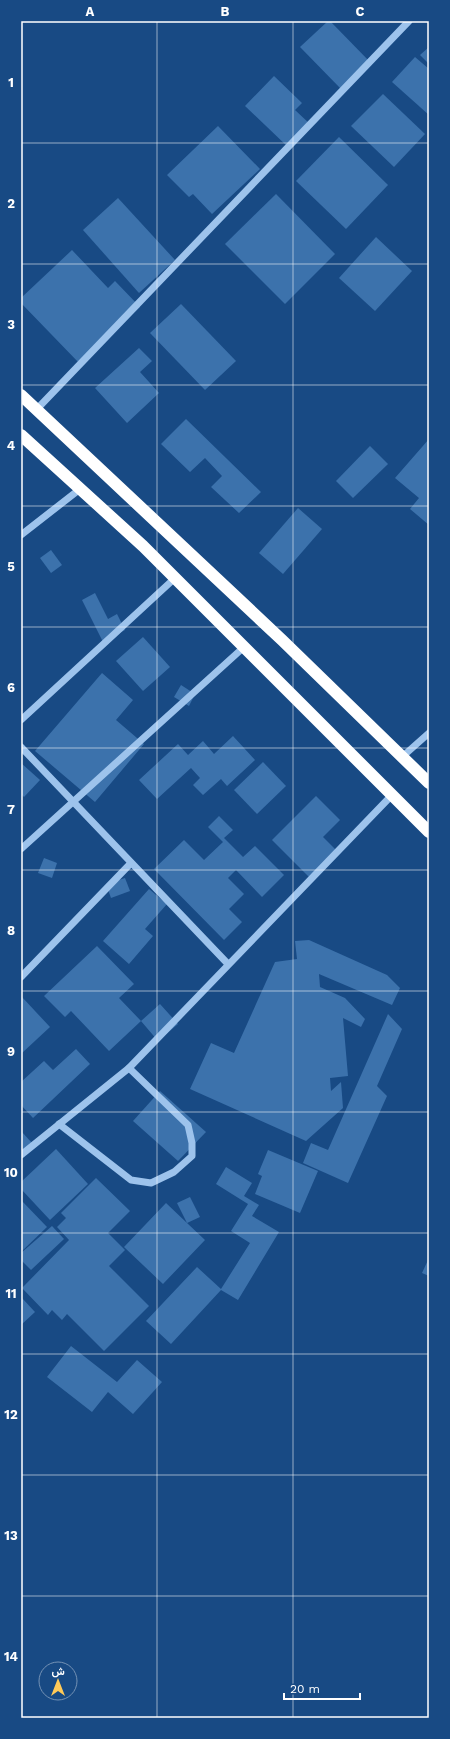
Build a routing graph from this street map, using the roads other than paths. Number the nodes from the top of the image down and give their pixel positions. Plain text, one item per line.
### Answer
1 (409, 21) edge
2 (21, 394) edge
3 (38, 409) junction
4 (21, 435) edge
5 (80, 489) junction
6 (21, 535) edge
7 (175, 578) junction
8 (244, 647) junction
9 (21, 720) edge
10 (429, 733) edge
11 (21, 747) edge
12 (402, 757) junction
13 (429, 783) edge
14 (392, 795) junction
15 (72, 802) junction
16 (429, 832) edge
17 (21, 849) edge
18 (131, 863) junction
19 (228, 964) junction
20 (21, 977) edge
21 (128, 1068) junction
22 (59, 1124) junction
23 (21, 1155) edge

1 - 3 street
2 - 3 highway
3 - 12 highway
4 - 5 highway
5 - 6 street
5 - 7 highway
7 - 8 highway
7 - 9 street
8 - 14 highway
8 - 15 street
10 - 12 street
11 - 15 street
12 - 13 highway
14 - 16 highway
14 - 19 street
15 - 17 street
15 - 18 street
18 - 19 street
18 - 20 street
19 - 21 street
21 - 22 street
21 - 22 street
22 - 23 street

